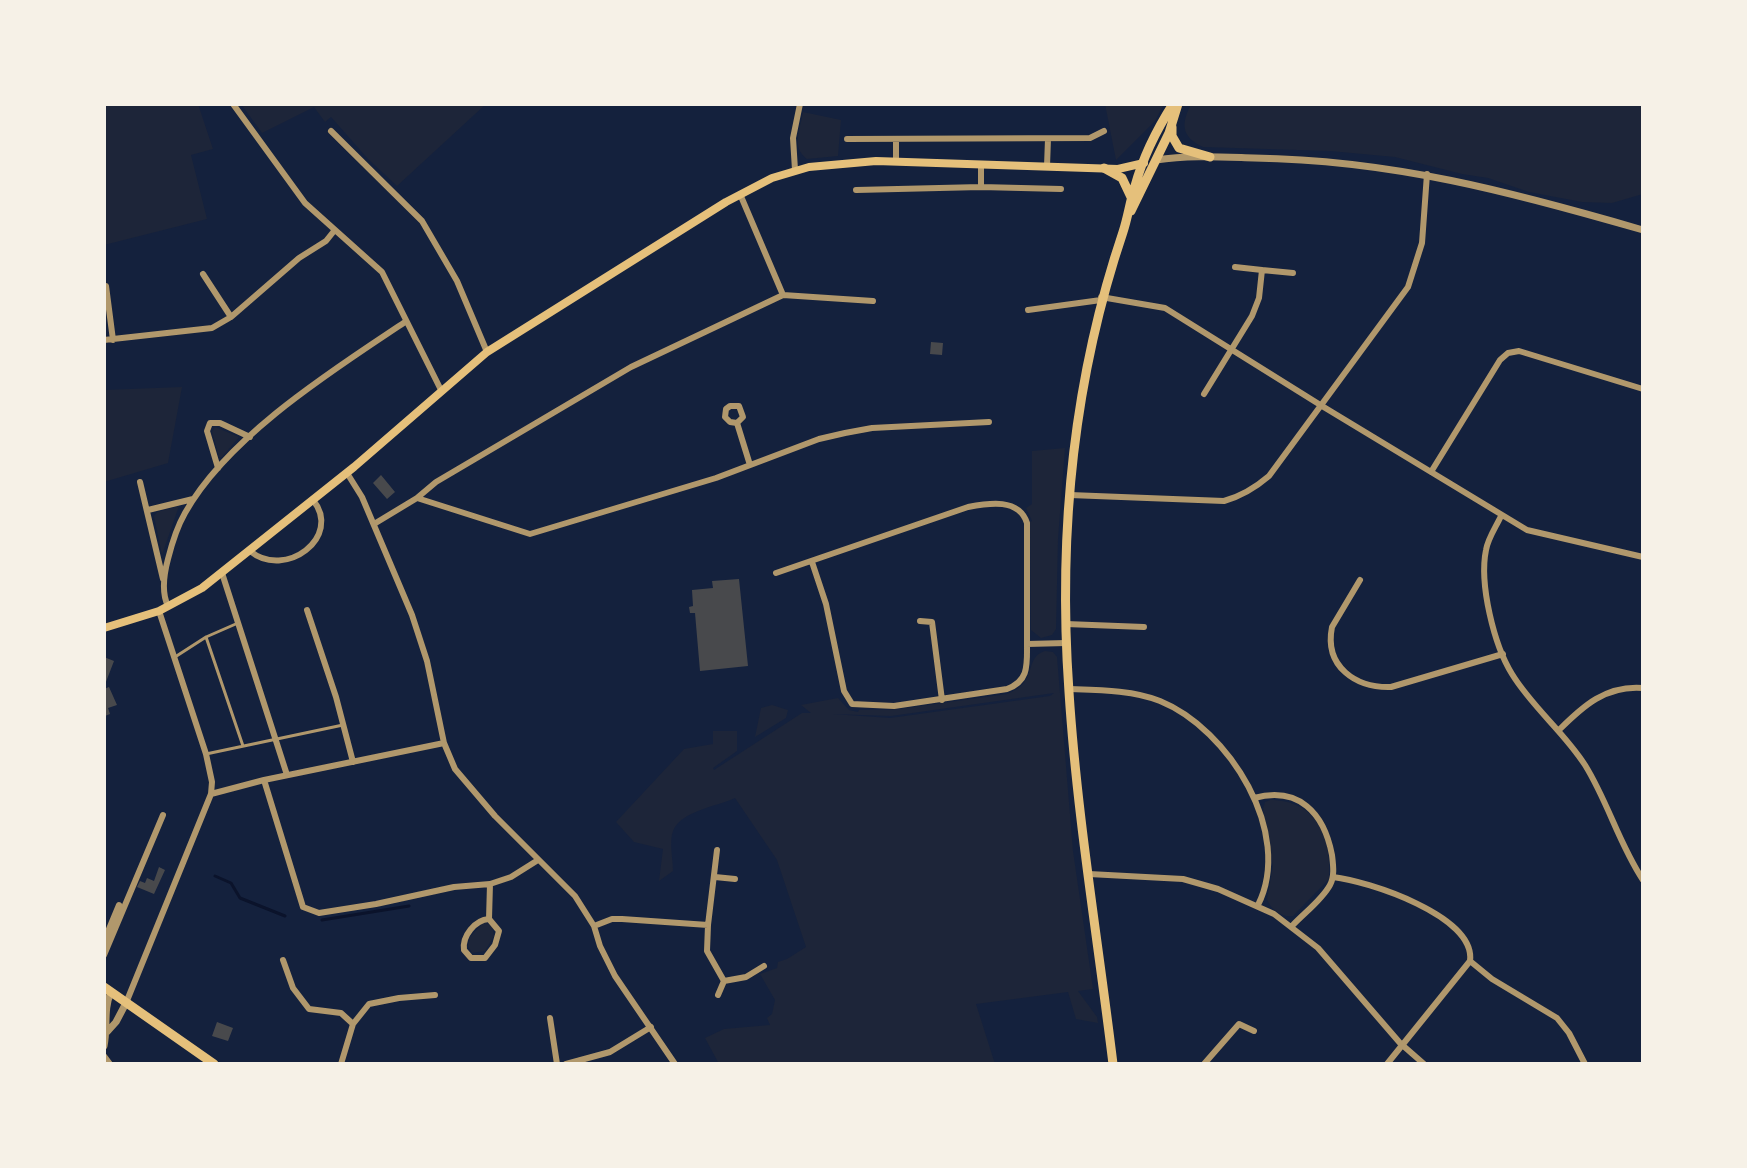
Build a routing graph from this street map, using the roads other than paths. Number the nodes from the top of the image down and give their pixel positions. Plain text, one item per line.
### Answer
1 (233, 104) edge
2 (800, 104) edge
3 (1176, 104) edge
4 (1172, 123) junction
5 (331, 131) dead end
6 (1104, 131) dead end
7 (847, 139) dead end
8 (1048, 139) junction
9 (896, 140) junction
10 (1210, 157) junction
11 (1156, 160) junction
12 (896, 161) junction
13 (1144, 163) junction
14 (981, 164) junction
15 (1047, 166) junction
16 (1104, 168) junction
17 (795, 170) junction
18 (1427, 174) junction
19 (981, 187) junction
20 (1061, 189) dead end
21 (856, 190) dead end
22 (740, 194) junction
23 (1131, 197) junction
24 (1129, 214) junction
25 (1643, 230) edge
26 (334, 231) junction
27 (1235, 267) dead end
28 (1262, 270) junction
29 (1293, 273) dead end
30 (203, 274) dead end
31 (106, 286) edge
32 (783, 295) junction
33 (1101, 299) junction
34 (873, 301) dead end
35 (1028, 310) dead end
36 (231, 317) junction
37 (405, 322) junction
38 (104, 340) edge
39 (113, 340) junction
40 (1231, 350) junction
41 (487, 352) junction
42 (1643, 389) edge
43 (441, 390) junction
44 (1204, 394) dead end
45 (1322, 406) junction
46 (989, 422) dead end
47 (737, 423) dead end
48 (250, 437) junction
49 (750, 465) junction
50 (218, 468) junction
51 (1431, 472) junction
52 (347, 473) junction
53 (140, 482) dead end
54 (1070, 495) junction
55 (417, 498) junction
56 (193, 499) junction
57 (313, 500) junction
58 (148, 510) junction
59 (1501, 516) junction
60 (374, 524) junction
61 (250, 551) junction
62 (1643, 557) edge
63 (812, 562) junction
64 (222, 573) junction
65 (776, 573) dead end
66 (1360, 580) dead end
67 (164, 583) junction
68 (168, 606) junction
69 (307, 610) dead end
70 (159, 611) junction
71 (920, 621) dead end
72 (238, 623) junction
73 (1066, 624) junction
74 (1144, 627) dead end
75 (104, 628) edge
76 (206, 637) junction
77 (1066, 643) junction
78 (1027, 644) junction
79 (1503, 654) junction
80 (175, 657) junction
81 (1643, 688) edge
82 (1068, 689) junction
83 (942, 700) junction
84 (343, 725) junction
85 (1559, 730) junction
86 (276, 740) junction
87 (444, 743) junction
88 (243, 746) junction
89 (206, 754) junction
90 (353, 762) junction
91 (287, 775) junction
92 (264, 780) junction
93 (211, 794) junction
94 (1254, 798) junction
95 (163, 815) dead end
96 (717, 850) dead end
97 (538, 860) junction
98 (1089, 874) junction
99 (715, 877) junction
100 (1333, 877) junction
101 (735, 879) dead end
102 (1643, 880) edge
103 (490, 884) junction
104 (119, 905) dead end
105 (1258, 905) junction
106 (489, 919) junction
107 (708, 925) junction
108 (594, 926) junction
109 (1292, 926) junction
110 (104, 941) edge
111 (104, 955) edge
112 (283, 960) dead end
113 (1470, 961) junction
114 (764, 966) dead end
115 (724, 981) junction
116 (108, 990) edge
117 (435, 995) dead end
118 (718, 995) dead end
119 (126, 1003) junction
120 (550, 1018) dead end
121 (353, 1024) junction
122 (651, 1027) junction
123 (1254, 1031) dead end
124 (107, 1032) junction
125 (1403, 1045) junction
126 (104, 1046) edge
127 (104, 1056) edge
128 (110, 1064) edge
129 (214, 1064) edge
130 (341, 1064) edge
131 (557, 1064) edge
132 (566, 1064) edge
133 (675, 1064) edge
134 (1113, 1064) edge
135 (1204, 1064) edge
136 (1387, 1064) edge
137 (1424, 1064) edge
138 (1585, 1064) edge

1 - 26 street
2 - 17 street
3 - 4 main road
3 - 13 main road
4 - 10 main road
4 - 11 main road
5 - 41 street
6 - 8 street
7 - 9 street
8 - 9 street
8 - 15 street
9 - 12 street
10 - 11 street
10 - 18 street
11 - 13 main road
11 - 24 main road
12 - 14 main road
12 - 17 main road
13 - 16 main road
13 - 23 main road
14 - 15 main road
14 - 19 street
15 - 16 main road
16 - 23 main road
17 - 22 main road
18 - 25 street
18 - 45 street
19 - 20 street
19 - 21 street
22 - 32 street
22 - 41 main road
23 - 24 main road
24 - 33 main road
26 - 36 street
26 - 37 street
27 - 28 street
28 - 29 street
28 - 40 street
30 - 36 street
31 - 39 street
32 - 34 street
32 - 55 street
33 - 35 street
33 - 40 street
33 - 54 main road
36 - 39 street
37 - 43 street
37 - 48 street
38 - 39 street
40 - 44 street
40 - 45 street
41 - 43 main road
42 - 51 street
43 - 52 main road
45 - 51 street
45 - 54 street
46 - 49 street
47 - 49 street
48 - 50 street
48 - 50 street
49 - 55 street
50 - 56 street
51 - 59 street
52 - 57 main road
52 - 60 street
53 - 58 street
54 - 73 main road
55 - 60 street
56 - 58 street
56 - 67 street
57 - 61 main road
57 - 61 street
58 - 67 street
59 - 62 street
59 - 79 street
60 - 87 street
61 - 64 main road
63 - 65 street
63 - 78 street
63 - 83 street
64 - 68 main road
64 - 72 street
66 - 79 street
67 - 68 street
68 - 70 main road
69 - 84 street
70 - 75 main road
70 - 80 street
71 - 83 street
72 - 76 lane
72 - 86 street
73 - 74 street
73 - 77 main road
76 - 80 lane
76 - 88 lane
77 - 78 street
77 - 82 main road
78 - 83 street
79 - 85 street
80 - 89 street
81 - 85 street
82 - 94 street
82 - 98 main road
84 - 86 lane
84 - 90 street
85 - 102 street
86 - 88 lane
86 - 91 street
87 - 90 street
87 - 97 street
88 - 89 lane
89 - 93 street
90 - 91 street
91 - 92 street
92 - 93 street
92 - 103 street
93 - 119 street
94 - 100 street
94 - 105 street
95 - 111 street
96 - 99 street
97 - 103 street
97 - 108 street
98 - 105 street
98 - 134 main road
99 - 101 street
99 - 107 street
100 - 109 street
100 - 113 street
103 - 106 street
104 - 110 street
105 - 109 street
106 - 106 street
107 - 108 street
107 - 115 street
108 - 122 street
109 - 125 street
112 - 121 street
113 - 125 street
113 - 138 street
114 - 115 street
115 - 118 street
116 - 119 main road
116 - 124 street
117 - 121 street
119 - 124 street
119 - 129 main road
120 - 131 street
121 - 130 street
122 - 132 street
122 - 133 street
123 - 135 street
124 - 126 street
125 - 136 street
125 - 137 street
127 - 128 street

